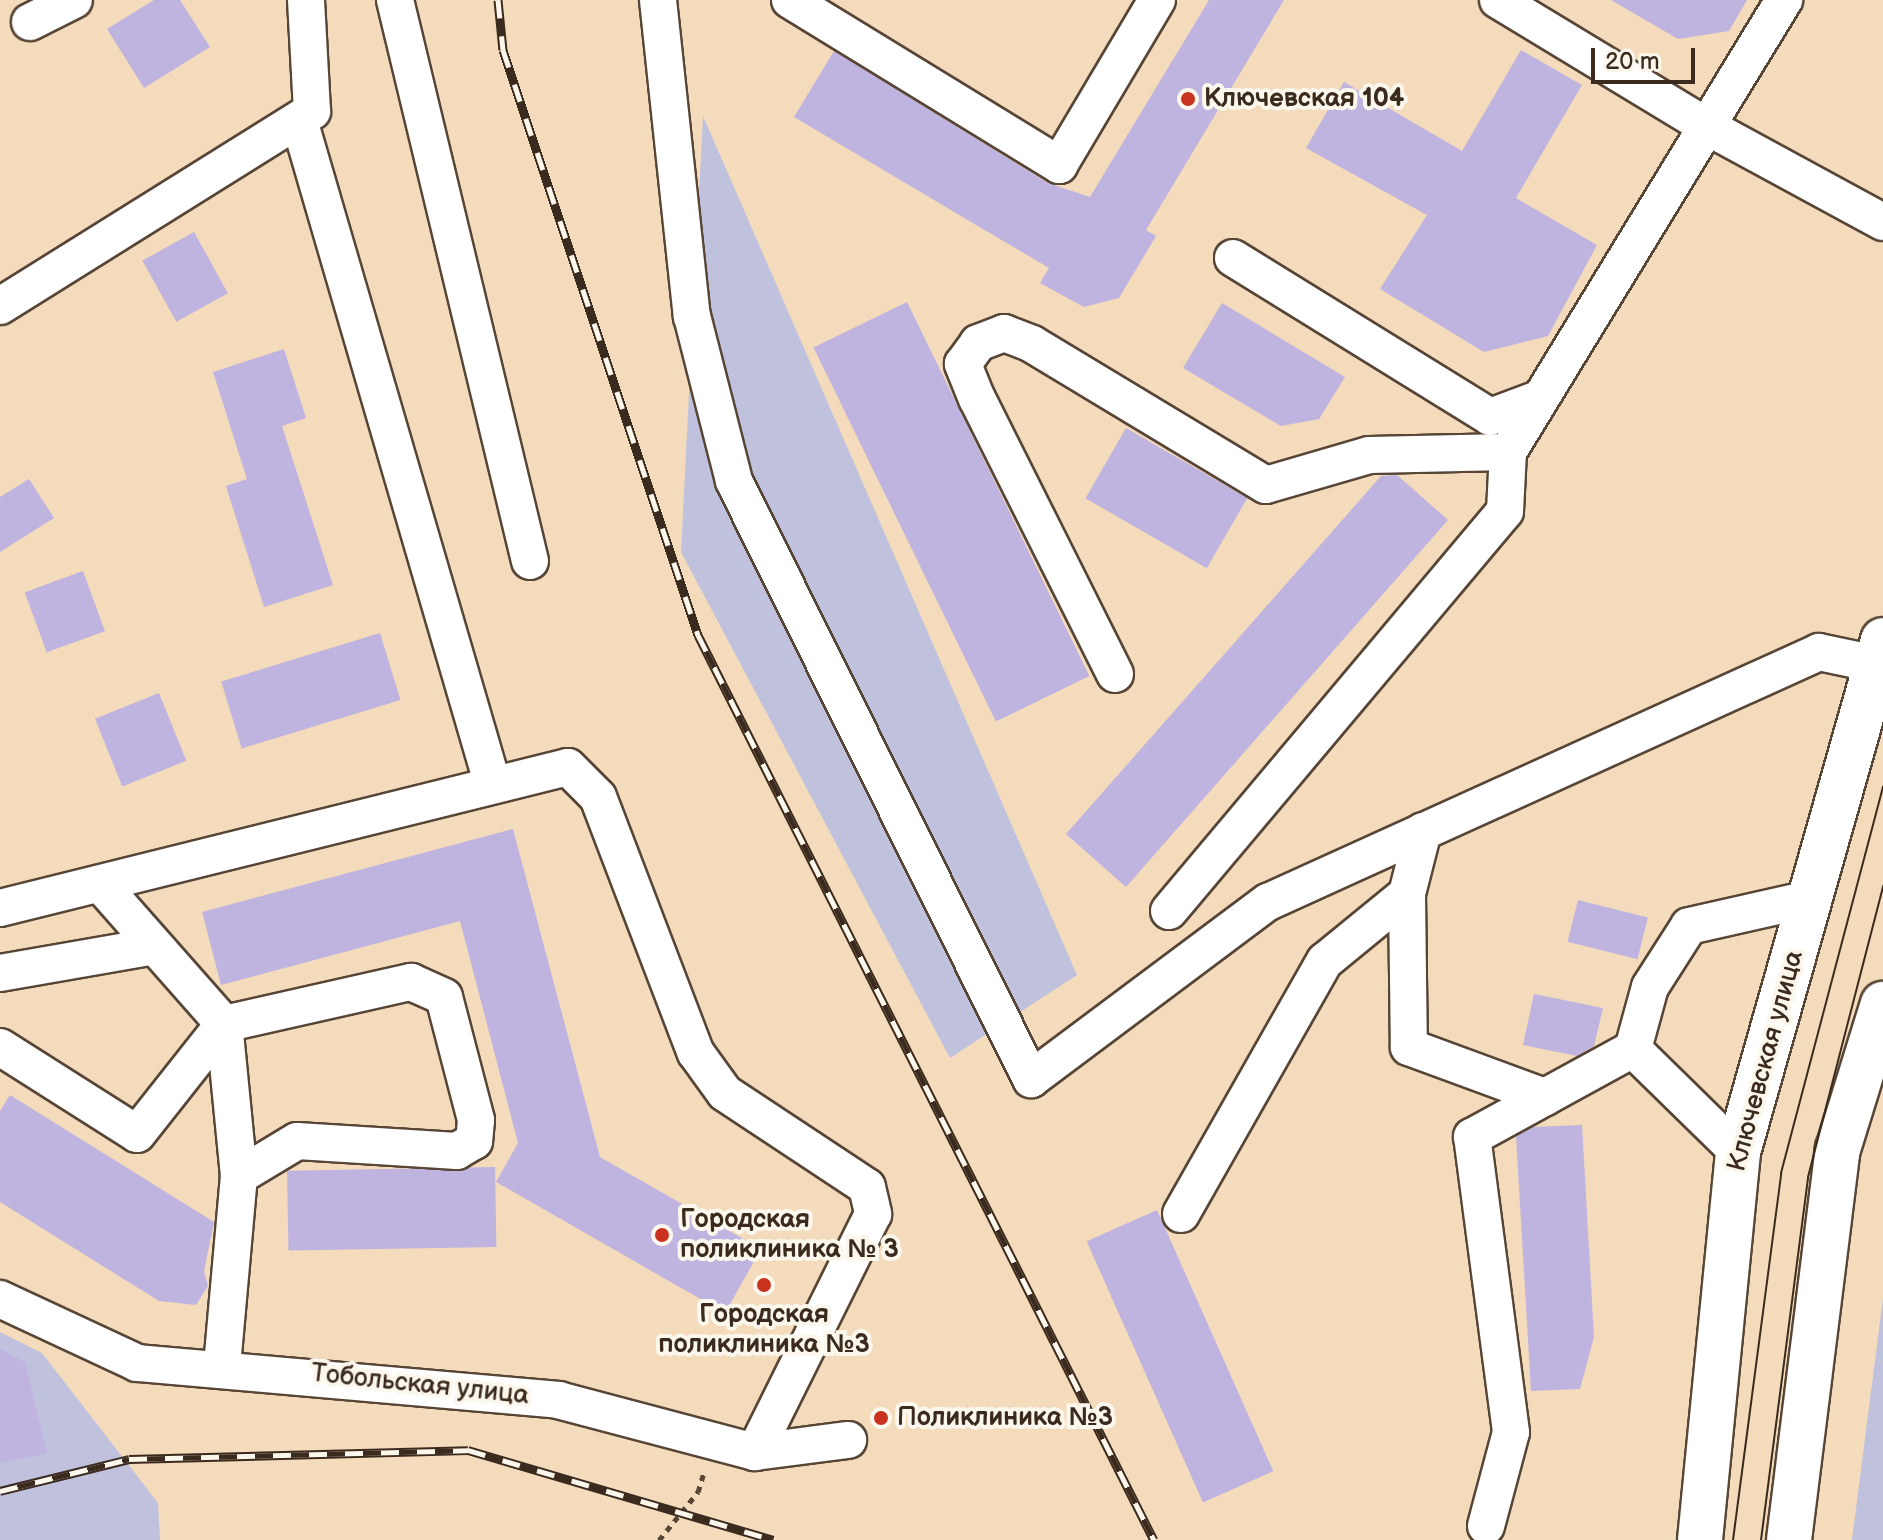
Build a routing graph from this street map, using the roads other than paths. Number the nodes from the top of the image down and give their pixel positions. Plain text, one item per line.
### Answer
1 (74, 0) edge
2 (306, 0) edge
3 (395, 0) edge
4 (658, 0) edge
5 (790, 0) edge
6 (1157, 0) edge
7 (1498, 0) edge
8 (1784, 0) edge
9 (30, 22) dead end
10 (299, 120) junction
11 (1706, 126) junction
12 (1883, 222) edge
13 (1233, 258) dead end
14 (0, 306) edge
15 (1541, 398) junction
16 (1508, 452) junction
17 (530, 561) dead end
18 (1880, 652) edge
19 (1115, 674) dead end
20 (492, 782) junction
21 (1423, 831) junction
22 (104, 888) junction
23 (1407, 894) junction
24 (1809, 899) junction
25 (0, 908) edge
26 (1169, 911) dead end
27 (154, 946) junction
28 (0, 973) edge
29 (1883, 1004) edge
30 (224, 1024) junction
31 (0, 1047) edge
32 (1633, 1049) junction
33 (1545, 1097) junction
34 (1738, 1152) junction
35 (239, 1176) junction
36 (1181, 1214) dead end
37 (0, 1299) edge
38 (222, 1366) junction
39 (848, 1440) dead end
40 (755, 1452) junction
41 (1486, 1526) dead end
42 (1700, 1540) edge
43 (1789, 1540) edge

1 - 9 street
2 - 10 street
3 - 17 street
4 - 21 street
5 - 6 street
7 - 11 street
8 - 11 street
10 - 14 street
10 - 20 street
11 - 12 street
11 - 15 street
13 - 15 street
15 - 16 street
16 - 19 street
16 - 26 street
18 - 21 street
18 - 24 main road, Ключевская улица
20 - 22 street
20 - 40 street
21 - 23 street
22 - 25 street
22 - 27 street
23 - 33 street
23 - 36 street
24 - 32 street
24 - 34 main road, Ключевская улица
27 - 28 street
27 - 30 street
29 - 43 main road
30 - 31 street
30 - 35 street
30 - 35 street
32 - 33 street
32 - 34 street
33 - 41 street
34 - 42 main road, Ключевская улица
35 - 38 street
37 - 38 street, Тобольская улица
38 - 40 street, Тобольская улица
39 - 40 street, Тобольская улица

